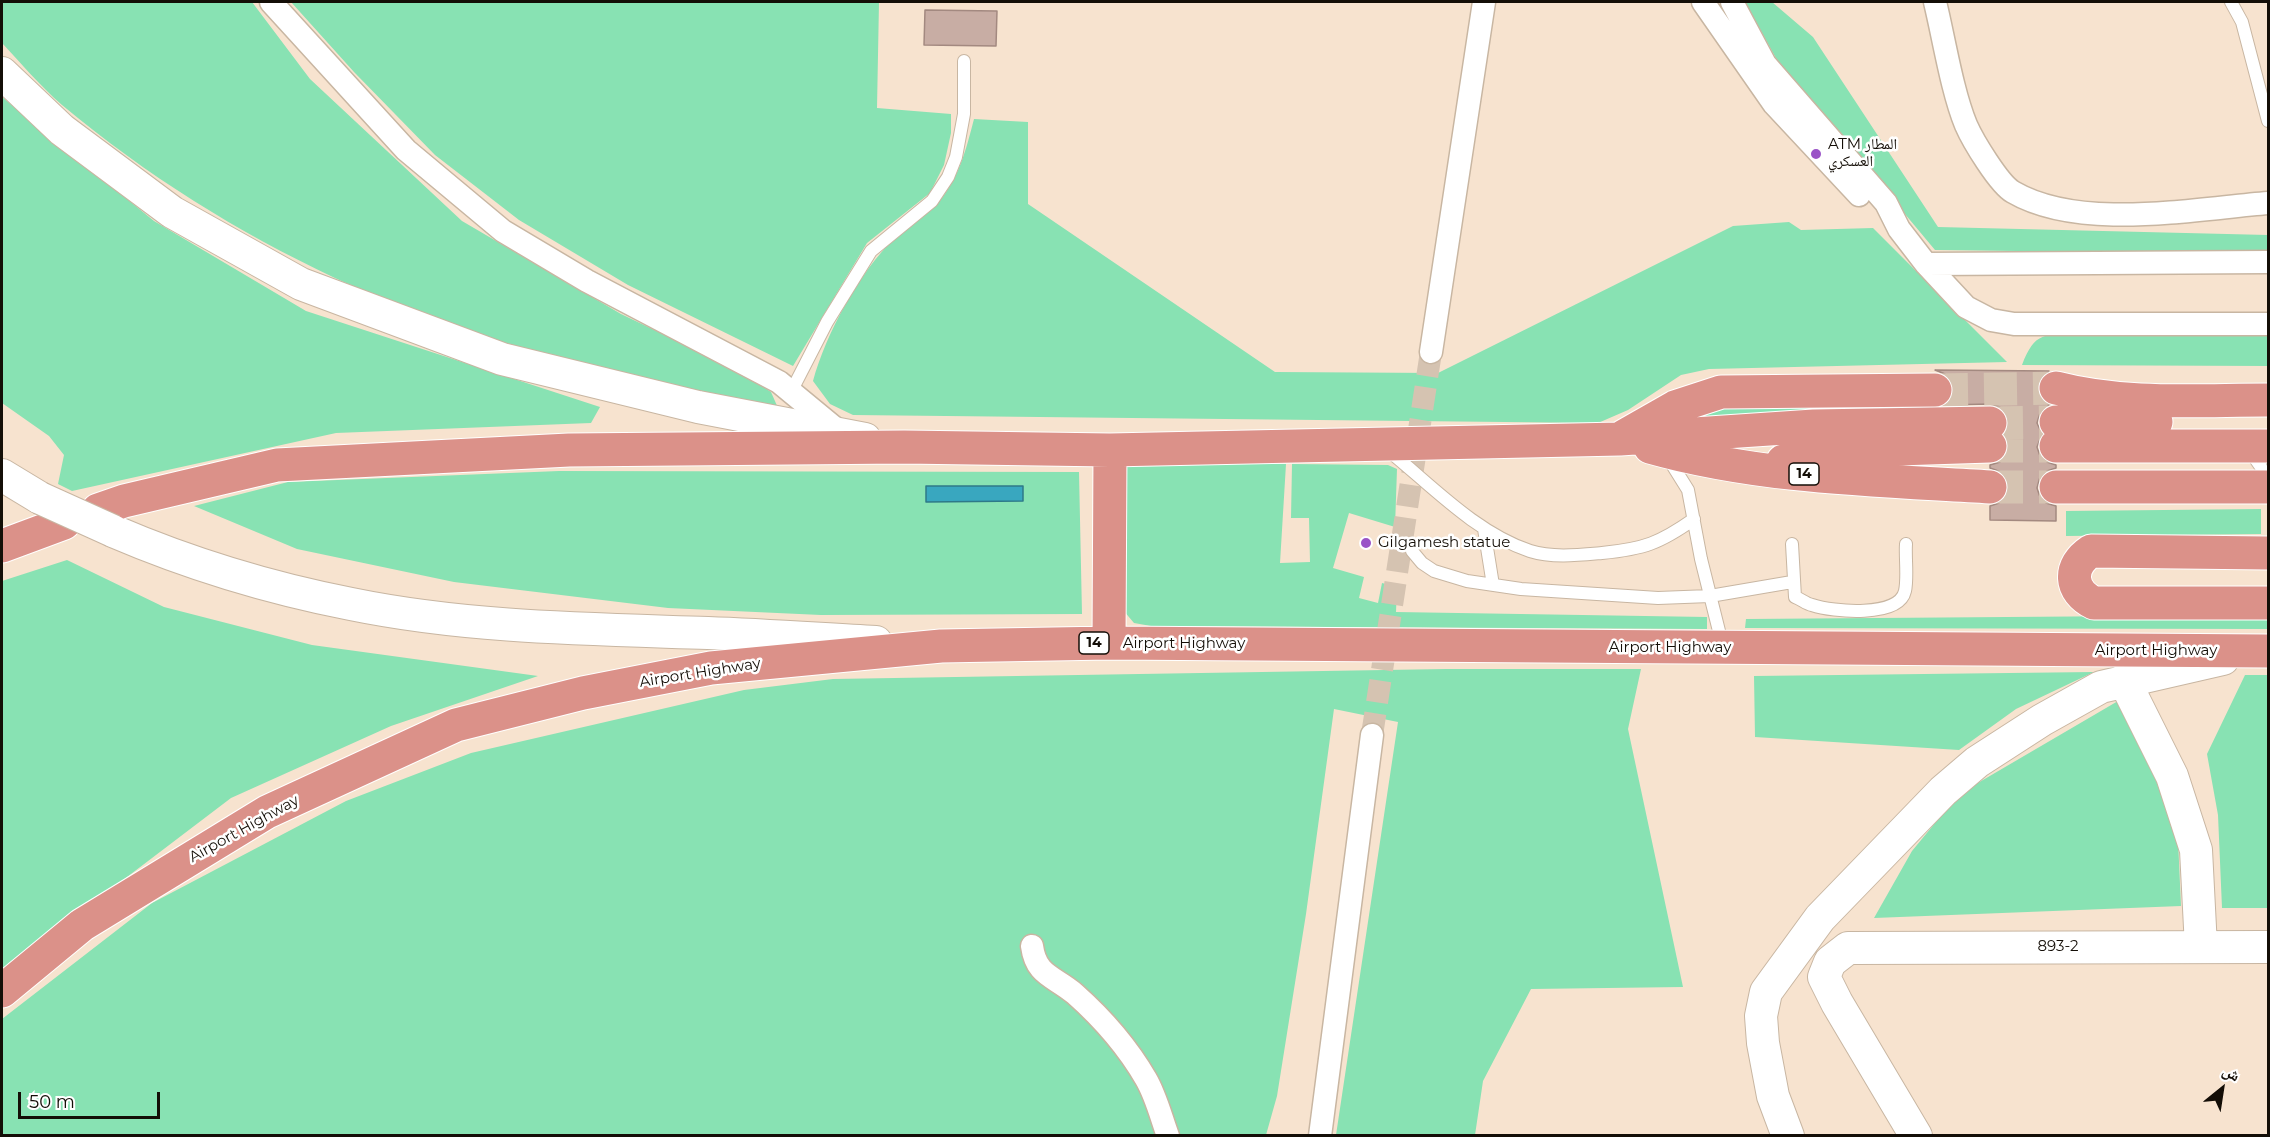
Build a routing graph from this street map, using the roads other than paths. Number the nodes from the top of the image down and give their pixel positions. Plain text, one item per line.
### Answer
1 (271, 2) edge
2 (1484, 2) edge
3 (1935, 2) edge
4 (2231, 2) edge
5 (1734, 4) edge
6 (1708, 10) edge
7 (964, 61) dead end
8 (2, 73) edge
9 (2268, 121) edge
10 (2268, 203) edge
11 (1899, 229) junction
12 (2268, 262) edge
13 (1926, 264) junction
14 (2268, 324) edge
15 (1431, 352) tunnel mouth
16 (2268, 384) edge
17 (792, 390) junction
18 (1935, 390) tunnel mouth
19 (2268, 400) edge
20 (2268, 423) edge
21 (843, 435) junction
22 (1620, 439) junction
23 (1381, 444) junction
24 (2257, 446) edge
25 (904, 447) junction
26 (1110, 450) junction
27 (1665, 452) junction
28 (1749, 467) junction
29 (2, 475) edge
30 (1990, 487) tunnel mouth
31 (2056, 487) tunnel mouth
32 (2268, 487) edge
33 (2268, 496) edge
34 (1694, 519) junction
35 (106, 521) junction
36 (64, 523) dead end
37 (1484, 529) junction
38 (1791, 544) dead end
39 (1905, 544) dead end
40 (2, 546) edge
41 (1412, 551) dead end
42 (2268, 553) edge
43 (1792, 582) junction
44 (1493, 585) junction
45 (1710, 597) junction
46 (2268, 603) edge
47 (1109, 643) junction
48 (941, 646) junction
49 (1723, 648) junction
50 (2265, 651) edge
51 (2124, 680) junction
52 (1372, 735) tunnel mouth
53 (1032, 945) dead end
54 (2201, 947) junction
55 (2268, 947) edge
56 (2, 991) edge
57 (1167, 1136) edge
58 (1320, 1136) edge
59 (1788, 1136) edge
60 (1916, 1136) edge

1 - 17 street
2 - 15 street
3 - 10 street
4 - 9 lane
5 - 6 street
5 - 11 street
6 - 11 street
7 - 17 lane
8 - 21 street
11 - 13 street
12 - 13 street
13 - 14 street
16 - 19 highway
17 - 21 street
18 - 22 highway
20 - 24 highway
21 - 25 street
22 - 23 highway, 14
22 - 27 highway, 14
22 - 28 highway, 14
23 - 26 highway, 14
23 - 37 lane
24 - 32 lane
25 - 26 highway, 14
25 - 35 highway, 14
26 - 47 highway
27 - 28 highway, 14
27 - 34 lane
28 - 30 highway, 14
29 - 35 street, bridge
31 - 32 highway
32 - 33 lane
34 - 37 lane
34 - 45 lane
35 - 48 street
36 - 40 highway
37 - 44 lane
38 - 43 lane
39 - 43 lane
41 - 44 lane
42 - 46 highway
43 - 45 lane
44 - 45 lane
45 - 49 lane
47 - 48 highway, Airport Highway / 14
47 - 49 highway, Airport Highway / 14
48 - 56 highway, Airport Highway / 14
49 - 50 highway, Airport Highway / 14
50 - 51 street
51 - 54 street
51 - 59 street
52 - 58 street
53 - 57 street
54 - 55 street, 893-2
54 - 60 street, 893-2

